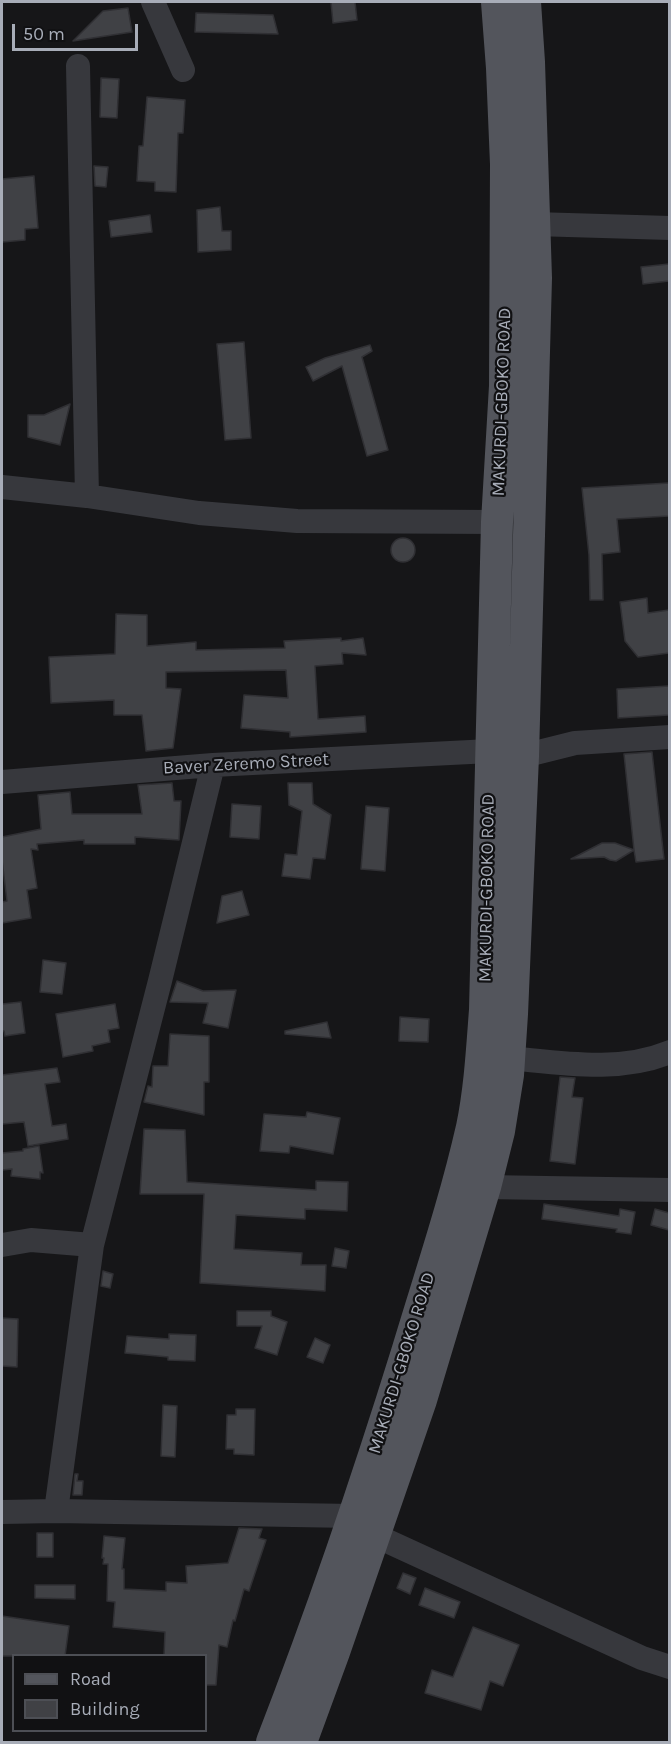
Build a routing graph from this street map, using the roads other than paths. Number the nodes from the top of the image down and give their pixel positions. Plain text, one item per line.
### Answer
1 (153, 2) edge
2 (497, 2) edge
3 (525, 2) edge
4 (78, 66) dead end
5 (183, 70) dead end
6 (534, 224) junction
7 (669, 228) edge
8 (2, 487) edge
9 (87, 496) junction
10 (497, 522) junction
11 (669, 737) edge
12 (490, 751) junction
13 (523, 756) junction
14 (213, 765) junction
15 (2, 782) edge
16 (669, 1052) edge
17 (499, 1067) junction
18 (485, 1187) junction
19 (669, 1190) edge
20 (2, 1245) edge
21 (92, 1245) junction
22 (56, 1511) junction
23 (2, 1512) edge
24 (364, 1525) junction
25 (669, 1667) edge
26 (272, 1743) edge
27 (301, 1743) edge

1 - 5 street
2 - 10 main road, MAKURDI-GBOKO ROAD
3 - 6 main road
4 - 9 street
6 - 7 street
6 - 13 main road
8 - 9 street
9 - 10 street
10 - 12 main road, MAKURDI-GBOKO ROAD
11 - 13 street
12 - 14 street, Baver Zeremo Street
12 - 17 main road, MAKURDI-GBOKO ROAD
13 - 17 main road
14 - 15 street, Baver Zeremo Street
14 - 21 street
16 - 17 street
17 - 18 main road
17 - 24 main road, MAKURDI-GBOKO ROAD
18 - 19 street
18 - 24 main road
20 - 21 street
21 - 22 street
22 - 23 street
22 - 24 street
24 - 25 street
24 - 26 main road, MAKURDI-GBOKO ROAD
24 - 27 main road

